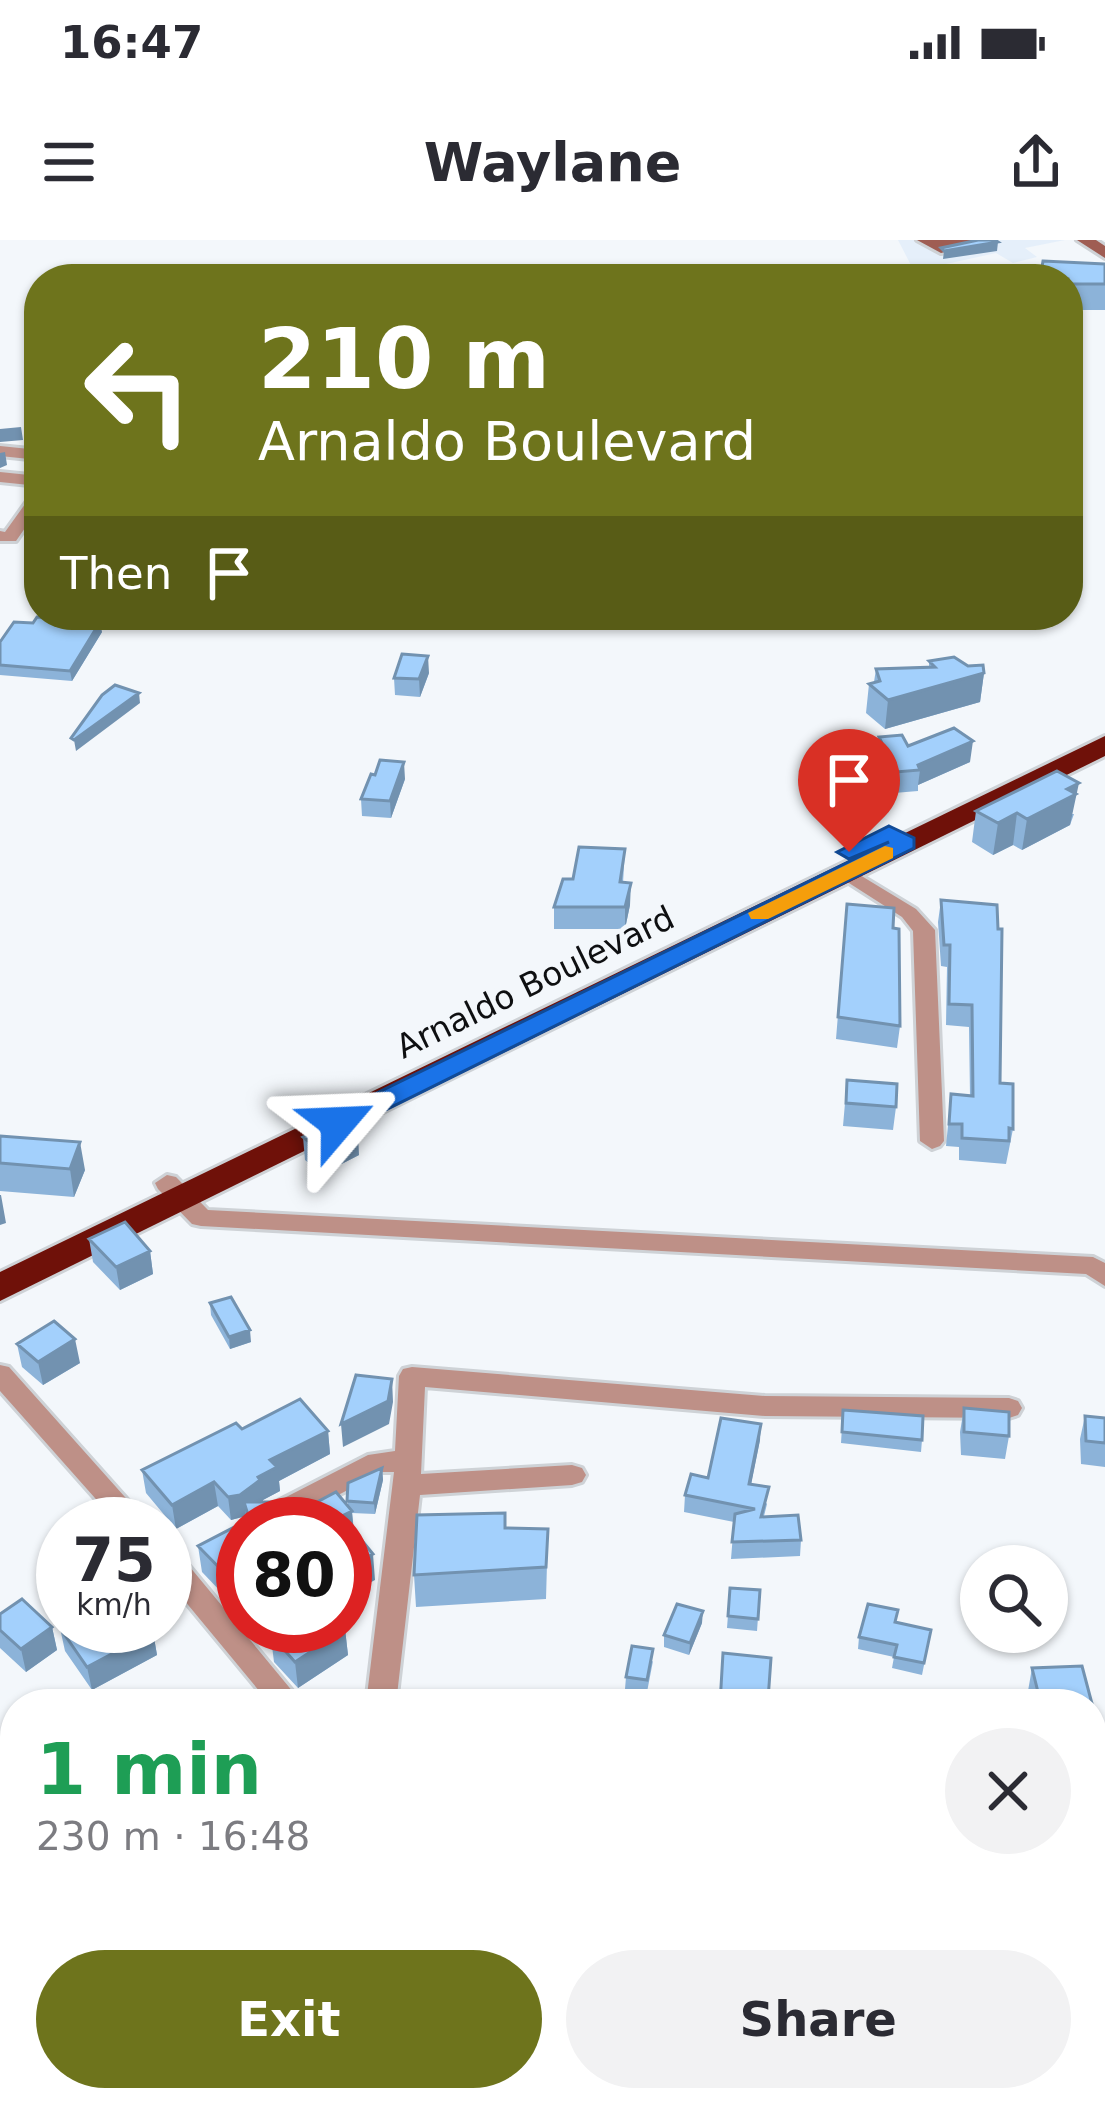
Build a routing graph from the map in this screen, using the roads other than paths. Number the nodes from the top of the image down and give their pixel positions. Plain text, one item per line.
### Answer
1 (925, 240) edge
2 (985, 240) edge
3 (1085, 240) edge
4 (1105, 253) edge
5 (24, 511) edge
6 (0, 536) edge
7 (1105, 727) edge
8 (1105, 745) edge
9 (1043, 767) junction
10 (898, 838) junction
11 (845, 872) junction
12 (735, 915) junction
13 (932, 1141) dead end
14 (175, 1190) junction
15 (0, 1264) edge
16 (1101, 1270) edge
17 (0, 1288) edge
18 (0, 1374) edge
19 (1010, 1408) edge
20 (408, 1473) junction
21 (572, 1475) dead end
22 (111, 1497) edge
23 (311, 1497) edge
24 (192, 1589) edge
25 (275, 1689) edge
26 (383, 1689) edge

1 - 2 street
3 - 4 street
5 - 6 street
7 - 9 highway, Arnaldo Boulevard
8 - 9 highway, Arnaldo Boulevard
9 - 10 highway, Arnaldo Boulevard
10 - 11 highway, Arnaldo Boulevard
10 - 12 highway, Arnaldo Boulevard
11 - 12 highway, Arnaldo Boulevard
11 - 13 street
12 - 14 highway, Arnaldo Boulevard
14 - 15 highway, Arnaldo Boulevard
14 - 16 street
14 - 17 highway, Arnaldo Boulevard
18 - 22 street
19 - 20 street
20 - 21 street
20 - 23 street
20 - 26 street
24 - 25 street

